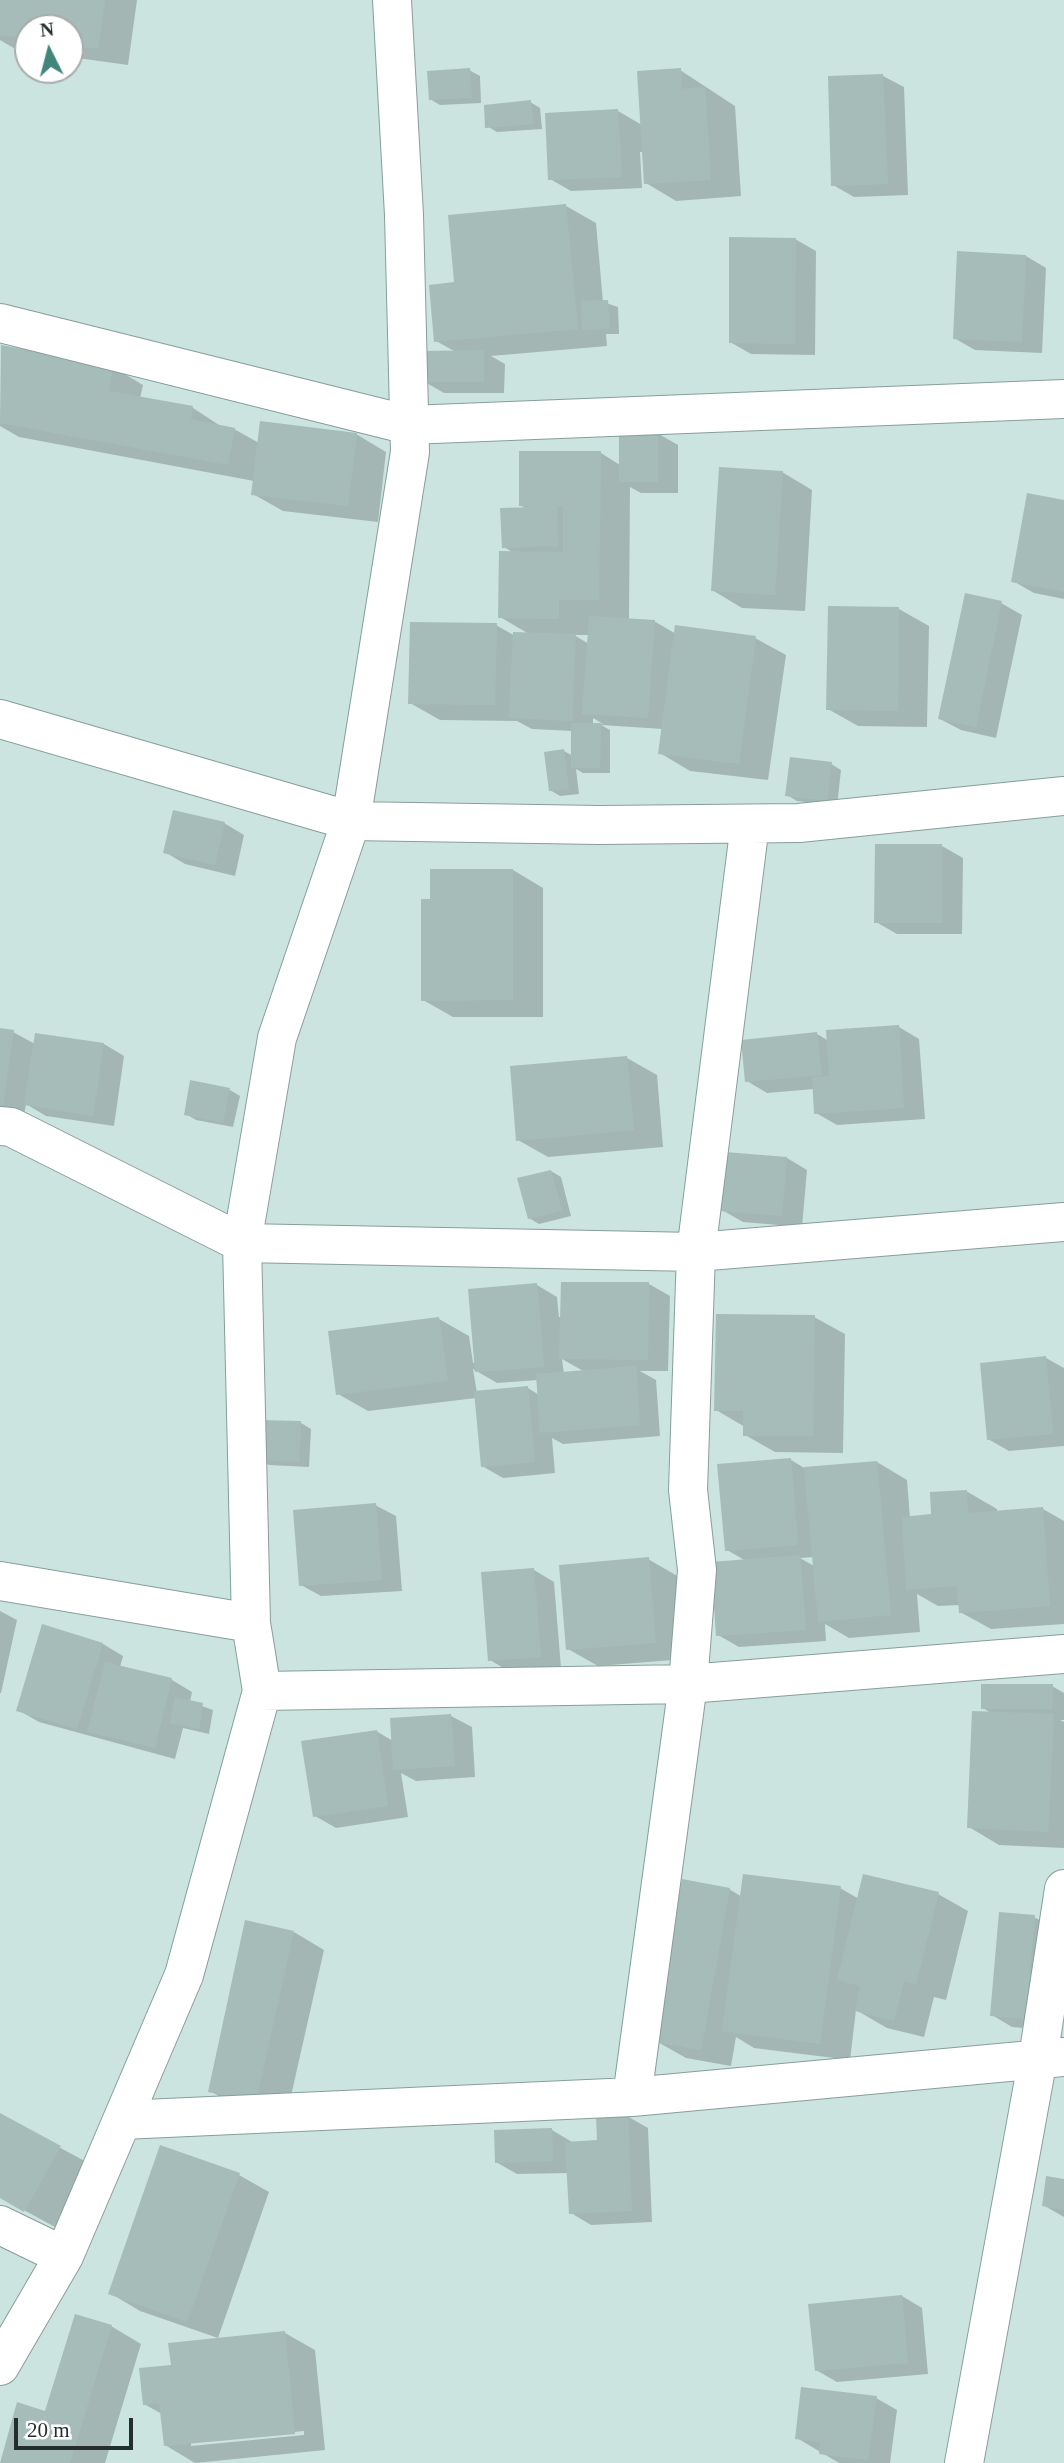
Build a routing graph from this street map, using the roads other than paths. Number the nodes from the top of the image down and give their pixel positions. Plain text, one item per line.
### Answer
1 (392, 0) edge
2 (0, 323) edge
3 (1064, 399) edge
4 (409, 425) junction
5 (0, 719) edge
6 (1064, 796) edge
7 (351, 821) junction
8 (750, 824) junction
9 (0, 1126) edge
10 (1064, 1222) edge
11 (242, 1243) junction
12 (696, 1252) junction
13 (0, 1581) edge
14 (251, 1623) junction
15 (1064, 1654) edge
16 (688, 1684) junction
17 (262, 1691) junction
18 (1064, 1889) edge
19 (1051, 2057) edge
20 (632, 2097) junction
21 (122, 2120) junction
22 (0, 2225) edge
23 (65, 2256) junction
24 (0, 2366) edge
25 (964, 2463) edge

1 - 4 street
2 - 4 street
3 - 4 street
4 - 7 street
5 - 7 street
6 - 8 street
7 - 8 street
7 - 11 street
8 - 12 street
9 - 11 street
10 - 12 street
11 - 12 street
11 - 14 street
12 - 16 street
13 - 14 street
14 - 17 street
15 - 16 street
16 - 17 street
16 - 20 street
17 - 21 street
18 - 19 street
19 - 20 street
19 - 25 street
20 - 21 street
21 - 23 street
22 - 23 street
23 - 24 street

